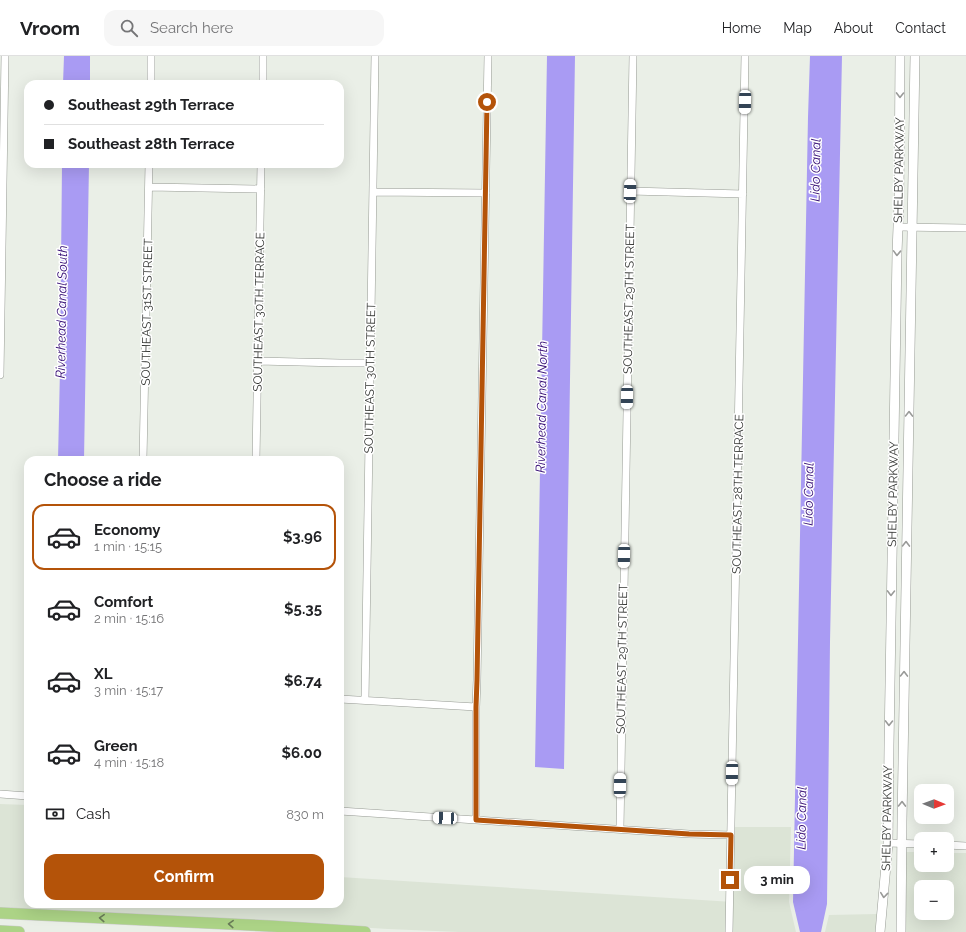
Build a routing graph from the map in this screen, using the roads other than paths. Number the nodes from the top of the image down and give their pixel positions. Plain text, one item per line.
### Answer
1 (5, 56) edge
2 (151, 56) edge
3 (264, 56) edge
4 (375, 56) edge
5 (488, 56) edge
6 (633, 56) edge
7 (745, 56) edge
8 (900, 56) edge
9 (915, 56) edge
10 (150, 80) edge
11 (263, 80) edge
12 (149, 168) edge
13 (262, 168) edge
14 (1, 177) edge
15 (149, 187) junction
16 (261, 189) junction
17 (630, 191) junction
18 (374, 192) junction
19 (486, 193) junction
20 (743, 194) junction
21 (898, 227) junction
22 (912, 227) junction
23 (966, 228) edge
24 (258, 361) junction
25 (370, 363) junction
26 (0, 375) edge
27 (144, 456) edge
28 (256, 456) edge
29 (344, 699) edge
30 (365, 700) junction
31 (476, 707) junction
32 (0, 794) edge
33 (24, 796) edge
34 (344, 811) edge
35 (476, 820) junction
36 (620, 829) junction
37 (731, 835) junction
38 (888, 843) junction
39 (901, 843) junction
40 (914, 844) edge
41 (954, 845) edge
42 (966, 846) edge
43 (0, 913) edge
44 (270, 929) edge
45 (288, 930) edge
46 (0, 931) edge
47 (20, 932) edge
48 (365, 932) edge
49 (729, 932) edge
50 (880, 932) edge
51 (901, 932) edge

1 - 14 street
2 - 10 street
3 - 11 street
4 - 18 street, SOUTHEAST 30TH STREET
5 - 19 street
6 - 17 street, SOUTHEAST 29TH STREET
7 - 20 street, SOUTHEAST 28TH TERRACE
8 -> 21 street, SHELBY PARKWAY
9 - 22 street, SHELBY PARKWAY
12 - 15 street, SOUTHEAST 31ST STREET
13 - 16 street, SOUTHEAST 30TH TERRACE
14 - 26 street
15 - 16 street
15 - 27 street, SOUTHEAST 31ST STREET
16 - 24 street, SOUTHEAST 30TH TERRACE
17 - 20 street
17 - 36 street, SOUTHEAST 29TH STREET
18 - 19 street
18 - 25 street, SOUTHEAST 30TH STREET
19 - 31 street
20 - 37 street, SOUTHEAST 28TH TERRACE
21 - 22 street
21 -> 38 street, SHELBY PARKWAY
22 - 23 street
39 -> 22 street, SHELBY PARKWAY
24 - 25 street
24 - 28 street, SOUTHEAST 30TH TERRACE
25 - 30 street, SOUTHEAST 30TH STREET
29 - 30 street
30 - 31 street
31 - 35 street
32 - 33 street
34 - 35 street
35 - 36 street
36 - 37 street
37 - 49 street, SOUTHEAST 28TH TERRACE
38 - 39 street
38 -> 50 street, SHELBY PARKWAY
39 - 40 street
39 - 51 street, SHELBY PARKWAY
41 - 42 street
44 -> 43 main road
44 - 45 main road
45 - 48 main road
46 - 47 main road

